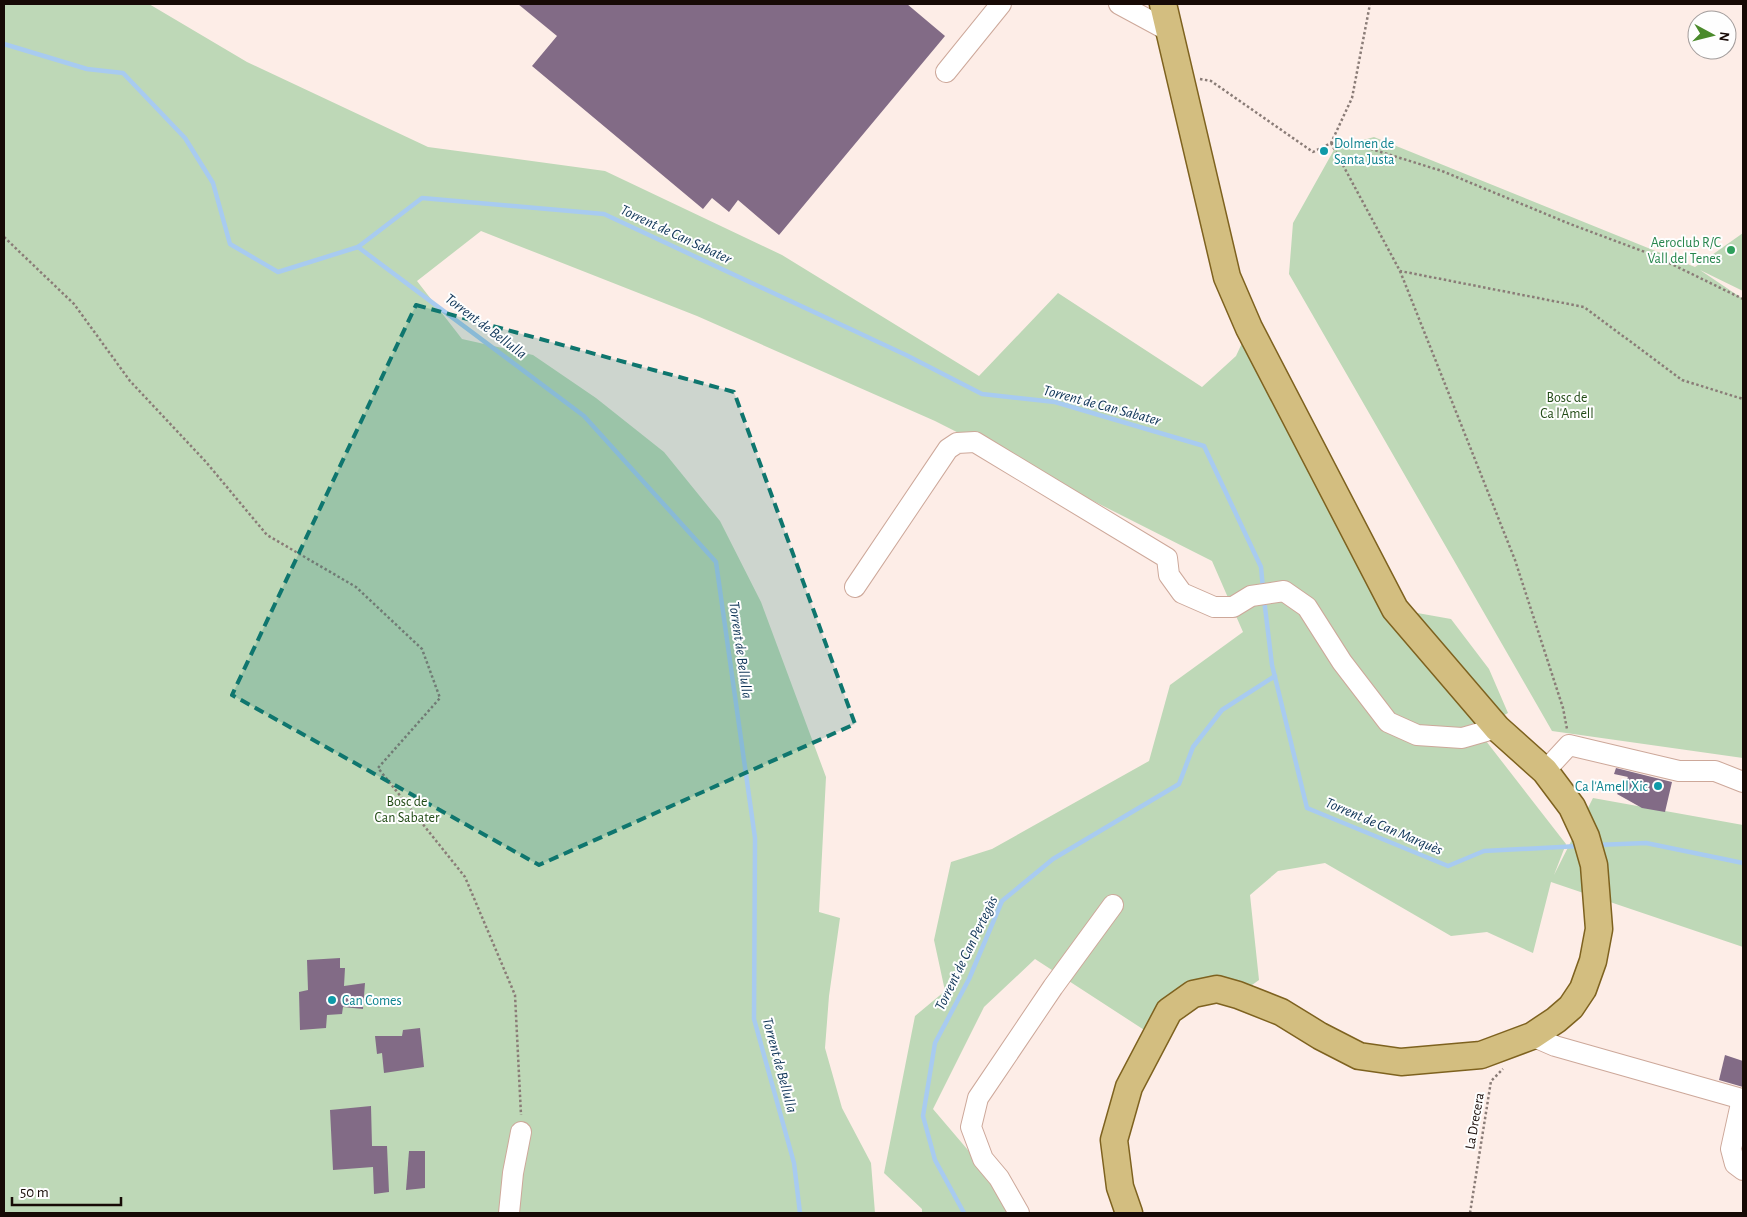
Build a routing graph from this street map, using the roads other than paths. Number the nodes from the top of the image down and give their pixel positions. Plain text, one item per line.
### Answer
1 (1001, 4) edge
2 (1119, 4) edge
3 (1162, 4) edge
4 (1169, 31) junction
5 (946, 72) dead end
6 (855, 587) dead end
7 (1497, 728) junction
8 (1545, 771) junction
9 (1743, 782) edge
10 (1113, 905) dead end
11 (1532, 1036) junction
12 (521, 1132) road end
13 (1743, 1170) edge
14 (509, 1213) edge
15 (1019, 1213) edge
16 (1129, 1213) edge

1 - 5 street
2 - 4 street
3 - 4 main road
4 - 7 main road
6 - 7 street
7 - 8 main road
8 - 9 street
8 - 11 main road
10 - 15 street
11 - 13 street
11 - 16 main road
12 - 14 street

